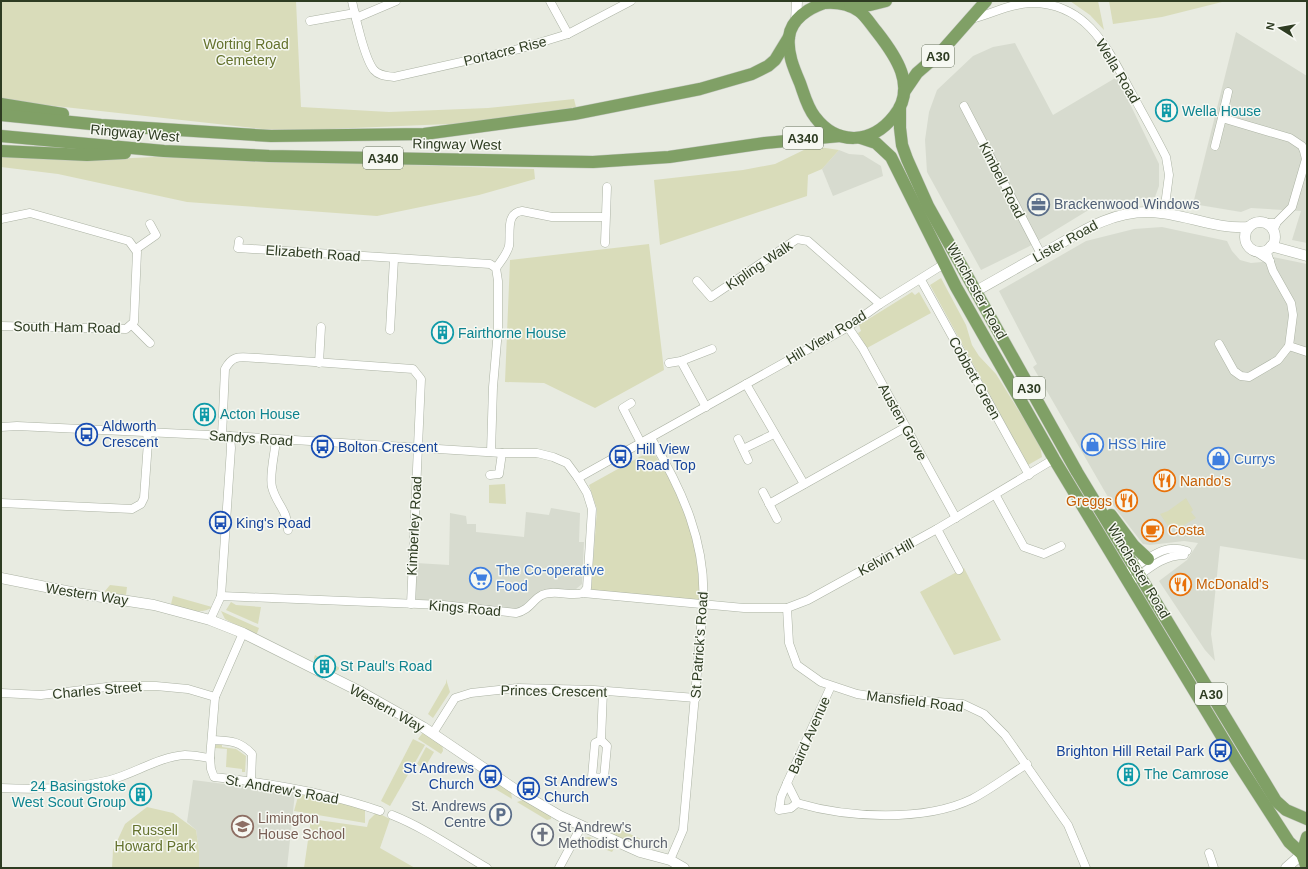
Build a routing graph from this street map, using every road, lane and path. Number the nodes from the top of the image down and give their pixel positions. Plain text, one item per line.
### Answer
1 (352, 1) edge
2 (396, 1) edge
3 (550, 1) edge
4 (631, 1) edge
5 (797, 1) edge
6 (886, 1) edge
7 (986, 1) edge
8 (822, 2) edge
9 (849, 6) junction
10 (355, 16) junction
11 (971, 19) junction
12 (310, 21) dead end
13 (796, 22) junction
14 (568, 34) junction
15 (789, 37) junction
16 (904, 92) junction
17 (1228, 92) dead end
18 (1, 104) edge
19 (964, 106) dead end
20 (900, 107) junction
21 (1, 115) edge
22 (1222, 118) junction
23 (168, 129) junction
24 (1, 136) edge
25 (840, 136) junction
26 (861, 138) junction
27 (1215, 146) dead end
28 (1, 151) edge
29 (164, 151) junction
30 (1306, 155) edge
31 (607, 187) dead end
32 (1164, 213) junction
33 (605, 217) junction
34 (1, 218) edge
35 (150, 224) dead end
36 (1232, 228) junction
37 (1249, 228) junction
38 (1272, 238) junction
39 (1246, 240) junction
40 (239, 242) dead end
41 (605, 243) dead end
42 (136, 250) junction
43 (1255, 251) junction
44 (1041, 254) junction
45 (1307, 256) edge
46 (394, 259) junction
47 (1270, 262) junction
48 (944, 264) junction
49 (496, 268) junction
50 (921, 280) junction
51 (697, 281) dead end
52 (976, 291) junction
53 (880, 304) junction
54 (132, 325) junction
55 (1, 326) edge
56 (321, 327) dead end
57 (848, 327) junction
58 (390, 330) dead end
59 (150, 342) dead end
60 (1219, 344) dead end
61 (1289, 346) junction
62 (712, 348) dead end
63 (1307, 352) edge
64 (681, 361) junction
65 (319, 363) junction
66 (669, 363) dead end
67 (746, 384) junction
68 (631, 403) dead end
69 (706, 407) junction
70 (1, 427) edge
71 (906, 427) junction
72 (147, 433) junction
73 (774, 434) junction
74 (222, 436) junction
75 (230, 436) junction
76 (651, 438) junction
77 (738, 439) dead end
78 (276, 440) junction
79 (641, 443) junction
80 (418, 448) junction
81 (743, 449) junction
82 (491, 452) junction
83 (502, 453) junction
84 (1054, 459) junction
85 (748, 460) dead end
86 (1077, 472) junction
87 (490, 475) dead end
88 (1030, 475) junction
89 (578, 478) junction
90 (804, 484) junction
91 (763, 492) dead end
92 (996, 496) junction
93 (1, 503) edge
94 (769, 504) junction
95 (956, 518) junction
96 (777, 519) dead end
97 (937, 529) junction
98 (288, 530) dead end
99 (1062, 546) dead end
100 (1148, 559) junction
101 (959, 570) dead end
102 (1138, 571) junction
103 (1, 578) edge
104 (1126, 578) junction
105 (583, 593) junction
106 (221, 596) junction
107 (411, 604) junction
108 (703, 605) junction
109 (787, 608) junction
110 (210, 620) junction
111 (243, 633) junction
112 (830, 686) junction
113 (603, 691) junction
114 (1, 693) edge
115 (216, 697) junction
116 (696, 698) junction
117 (433, 733) junction
118 (212, 740) junction
119 (602, 740) dead end
120 (210, 758) junction
121 (1027, 764) junction
122 (251, 781) junction
123 (787, 783) junction
124 (1, 788) edge
125 (798, 803) junction
126 (373, 811) dead end
127 (392, 815) dead end
128 (1307, 819) edge
129 (580, 827) junction
130 (1307, 837) edge
131 (1209, 853) dead end
132 (1302, 854) junction
133 (670, 860) junction
134 (487, 868) edge
135 (559, 868) edge
136 (684, 868) edge
137 (1086, 868) edge
138 (1214, 868) edge
139 (1286, 868) edge
140 (1307, 868) edge

1 - 10 street
2 - 10 street
3 - 14 street
4 - 14 street, Portacre Rise
5 - 13 street
6 - 9 main road
7 - 11 main road, A30
8 - 9 main road
8 - 13 main road
9 - 16 main road
10 - 12 street
10 - 14 street, Portacre Rise
11 - 16 main road, A30
11 - 32 street, Wella Road
13 - 15 main road
15 - 23 main road, Ringway West / A340
15 - 25 main road
16 - 20 main road
17 - 22 street
18 - 23 main road
19 - 44 street, Kimbell Road
20 - 26 main road
20 - 52 main road, Winchester Road / A30
21 - 23 main road, Ringway West / A340
22 - 27 street
22 - 30 street
24 - 29 main road, Ringway West / A340
25 - 26 main road
25 - 29 main road, Ringway West / A340
26 - 48 main road, Winchester Road / A30
28 - 29 main road
30 - 38 street
31 - 33 street
32 - 36 street, Lister Road
32 - 44 street, Lister Road
33 - 41 street
33 - 49 street
34 - 42 street
35 - 42 street
36 - 37 street, Lister Road
36 - 39 street, Lister Road
37 - 38 street
37 - 39 street
38 - 43 street
38 - 45 street
38 - 47 street
39 - 43 street
40 - 46 street, Elizabeth Road
42 - 54 street, South Ham Road
43 - 47 street
44 - 52 street, Lister Road
46 - 49 street, Elizabeth Road
46 - 58 street
47 - 61 street
48 - 50 street, Hill View Road
48 - 84 main road, Winchester Road / A30
49 - 82 street
50 - 53 street, Hill View Road
50 - 88 street, Cobbett Green
51 - 53 street, Kipling Walk
52 - 86 main road, Winchester Road / A30
53 - 57 street, Hill View Road
54 - 55 street, South Ham Road
54 - 59 street, South Ham Road
56 - 65 street
57 - 67 street, Hill View Road
57 - 71 street, Austen Grove
60 - 61 street
61 - 63 street
62 - 64 street
64 - 66 street
64 - 69 street
65 - 74 street
65 - 80 street
67 - 69 street, Hill View Road
67 - 73 street
68 - 79 street
69 - 76 street, Hill View Road
70 - 72 street, Sandys Road
71 - 90 street
71 - 95 street, Austen Grove
72 - 74 street, Sandys Road
72 - 93 street
73 - 81 street
73 - 90 street
74 - 75 street, Sandys Road
75 - 78 street, Sandys Road
75 - 106 street
76 - 79 street, Hill View Road
76 - 108 street, St Patrick's Road
77 - 81 street
78 - 80 street, Sandys Road
78 - 98 street
79 - 89 street, Hill View Road
80 - 82 street, Sandys Road
80 - 107 street, Kimberley Road
81 - 85 street
82 - 83 street, Sandys Road
83 - 87 street
83 - 89 street, Sandys Road
84 - 88 street, Kelvin Hill
84 - 104 main road, Winchester Road / A30
86 - 100 main road
86 - 102 main road, Winchester Road / A30
88 - 92 street, Kelvin Hill
89 - 105 street, Sandys Road
90 - 94 street
91 - 94 street
92 - 95 street, Kelvin Hill
92 - 99 street
94 - 96 street
95 - 97 street, Kelvin Hill
97 - 101 street
97 - 109 street, Kelvin Hill
100 - 102 street
100 - 102 street
102 - 104 street
102 - 128 main road, Winchester Road / A30
103 - 110 street, Western Way
104 - 132 main road, Winchester Road / A30
105 - 107 street, Kings Road
105 - 108 street, Kings Road
106 - 107 street, Kings Road
106 - 110 street
108 - 109 street, Kelvin Hill
108 - 116 street, St Patrick's Road
109 - 112 street, Mansfield Road
110 - 111 street, Western Way
111 - 115 street, St. Andrew's Road
111 - 117 street, Western Way
112 - 121 street, Mansfield Road
112 - 123 street, Baird Avenue
113 - 116 street, Princes Crescent
113 - 117 street, Princes Crescent
113 - 119 street
114 - 115 street, Charles Street
115 - 118 street, St. Andrew's Road
116 - 133 street, St Patrick's Road
117 - 129 street, Western Way
118 - 120 street, St. Andrew's Road
118 - 122 street
120 - 122 street, St. Andrew's Road
120 - 124 street
121 - 125 street
121 - 137 street, Mansfield Road
122 - 126 street, St. Andrew's Road
123 - 125 street, Baird Avenue
123 - 125 street, Baird Avenue
127 - 134 street
129 - 133 street, Western Way
129 - 135 street
130 - 132 main road
131 - 138 street
132 - 139 street
132 - 140 main road, A30
133 - 136 street, Western Way

